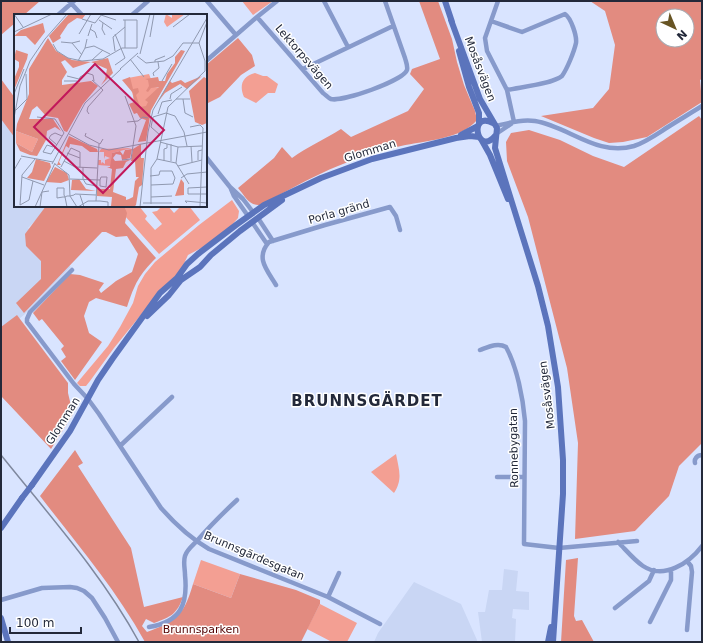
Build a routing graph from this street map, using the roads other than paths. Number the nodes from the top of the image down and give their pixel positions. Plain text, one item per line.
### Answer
1 (148, 1) edge
2 (207, 1) edge
3 (277, 1) edge
4 (324, 1) edge
5 (385, 1) edge
6 (445, 1) edge
7 (498, 1) edge
8 (72, 2) edge
9 (59, 14) edge
10 (81, 14) edge
11 (133, 14) edge
12 (257, 17) junction
13 (451, 20) junction
14 (491, 21) junction
15 (393, 26) junction
16 (236, 34) junction
17 (348, 47) junction
18 (207, 60) edge
19 (303, 69) junction
20 (507, 90) junction
21 (702, 106) edge
22 (514, 122) junction
23 (495, 124) junction
24 (478, 125) junction
25 (496, 135) junction
26 (456, 138) junction
27 (480, 138) junction
28 (207, 158) edge
29 (502, 177) junction
30 (293, 192) junction
31 (250, 214) junction
32 (255, 220) junction
33 (400, 230) dead end
34 (270, 242) junction
35 (72, 270) dead end
36 (276, 285) dead end
37 (139, 324) junction
38 (480, 350) dead end
39 (172, 397) dead end
40 (88, 399) junction
41 (121, 445) junction
42 (702, 455) edge
43 (695, 463) dead end
44 (497, 477) dead end
45 (524, 477) junction
46 (237, 500) dead end
47 (1, 528) edge
48 (637, 541) dead end
49 (196, 542) junction
50 (618, 542) junction
51 (702, 546) edge
52 (559, 548) junction
53 (687, 561) junction
54 (654, 570) junction
55 (671, 570) junction
56 (339, 573) dead end
57 (328, 597) junction
58 (1, 600) edge
59 (555, 604) junction
60 (615, 608) dead end
61 (1, 618) edge
62 (650, 622) dead end
63 (380, 624) dead end
64 (149, 627) dead end
65 (687, 630) dead end
66 (8, 642) edge
67 (118, 642) edge
68 (548, 642) edge
69 (553, 642) edge

1 - 11 street
2 - 16 street
3 - 12 street
4 - 17 street
5 - 15 street, Lektorpsvägen
6 - 13 street, Mosåsvägen
7 - 14 street
8 - 9 street
8 - 10 street
12 - 16 street
12 - 19 street, Lektorpsvägen
13 - 23 street, Mosåsvägen
13 - 24 street, Mosåsvägen
14 - 20 street
14 - 20 street
15 - 17 street
15 - 19 street, Lektorpsvägen
16 - 18 street
17 - 19 street
20 - 22 street
21 - 22 street
22 - 23 street
22 - 25 street
23 - 24 street
23 - 25 street
24 - 26 street, Glomman
24 - 27 street
25 - 27 street
25 - 29 street, Mosåsvägen
26 - 27 street, Glomman
26 - 30 street, Glomman
27 - 29 street, Mosåsvägen
28 - 31 street
29 - 52 street, Mosåsvägen
30 - 31 street, Glomman
30 - 32 street, Glomman
31 - 32 street
31 - 37 street, Glomman
32 - 34 street
32 - 37 street, Glomman
33 - 34 street, Porla gränd
34 - 36 street
35 - 40 street, Brunnsgärdesgatan
37 - 40 street, Glomman
38 - 45 street, Ronnebygatan
39 - 41 street
40 - 41 street, Brunnsgärdesgatan
40 - 47 street, Glomman, bridge
41 - 49 street, Brunnsgärdesgatan
42 - 43 street
44 - 45 street
45 - 52 street, Ronnebygatan
46 - 49 street
48 - 50 street
49 - 57 street, Brunnsgärdesgatan
49 - 64 street
50 - 52 street
50 - 54 street
51 - 53 street
52 - 59 street, Mosåsvägen
53 - 55 street
53 - 65 street
54 - 55 street
54 - 60 street
55 - 62 street
56 - 57 street
57 - 63 street, Brunnsgärdesgatan
58 - 67 street
59 - 68 street, Mosåsvägen
59 - 69 street, Mosåsvägen
61 - 66 street

